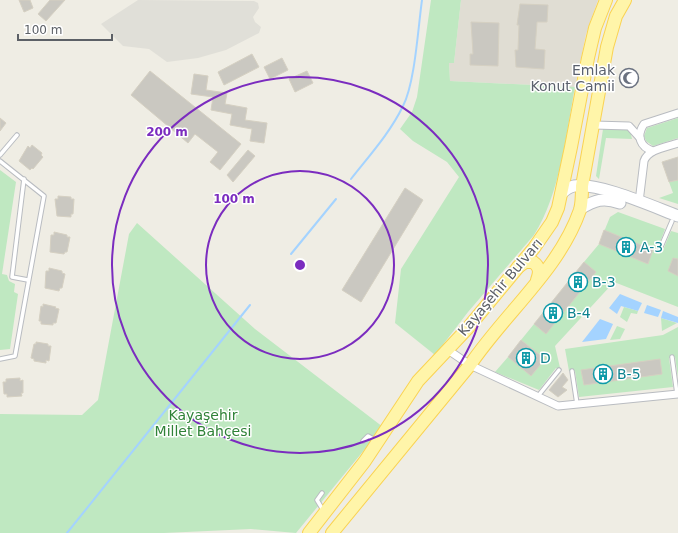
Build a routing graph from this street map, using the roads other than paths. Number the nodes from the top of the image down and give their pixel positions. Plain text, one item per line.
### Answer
1 (606, 0) edge
2 (625, 0) edge
3 (678, 113) edge
4 (594, 125) junction
5 (17, 135) dead end
6 (640, 138) junction
7 (678, 143) edge
8 (653, 151) junction
9 (0, 155) edge
10 (0, 161) edge
11 (24, 179) junction
12 (582, 186) junction
13 (561, 194) junction
14 (639, 202) junction
15 (580, 209) junction
16 (676, 220) edge
17 (660, 249) dead end
18 (513, 272) junction
19 (28, 280) junction
20 (537, 280) junction
21 (448, 350) junction
22 (672, 357) dead end
23 (0, 358) edge
24 (470, 365) junction
25 (559, 370) dead end
26 (572, 371) dead end
27 (678, 394) edge
28 (537, 397) junction
29 (577, 404) junction
30 (363, 441) dead end
31 (378, 442) junction
32 (322, 493) dead end
33 (325, 512) junction
34 (309, 533) edge
35 (332, 533) edge

1 - 13 main road, Kayaşehir Bulvarı
2 - 4 main road, Kayaşehir Bulvarı
3 - 6 street
4 - 6 street
4 - 12 main road, Kayaşehir Bulvarı
5 - 9 lane
6 - 8 street
7 - 8 street
8 - 14 street
10 - 11 lane
11 - 19 lane
11 - 19 lane
12 - 13 street
12 - 14 street
12 - 15 main road, Kayaşehir Bulvarı
13 - 18 main road, Kayaşehir Bulvarı
14 - 16 street
15 - 16 street
15 - 20 main road, Kayaşehir Bulvarı
16 - 17 lane
18 - 20 main road
18 - 21 main road, Kayaşehir Bulvarı
19 - 23 lane
20 - 24 main road, Kayaşehir Bulvarı
21 - 24 street
21 - 31 main road, Kayaşehir Bulvarı
22 - 27 lane
24 - 28 street
24 - 35 main road, Kayaşehir Bulvarı
25 - 28 lane
26 - 29 lane
27 - 29 street
28 - 29 street
30 - 31 lane
31 - 33 main road, Kayaşehir Bulvarı
32 - 33 lane
33 - 34 main road, Kayaşehir Bulvarı

